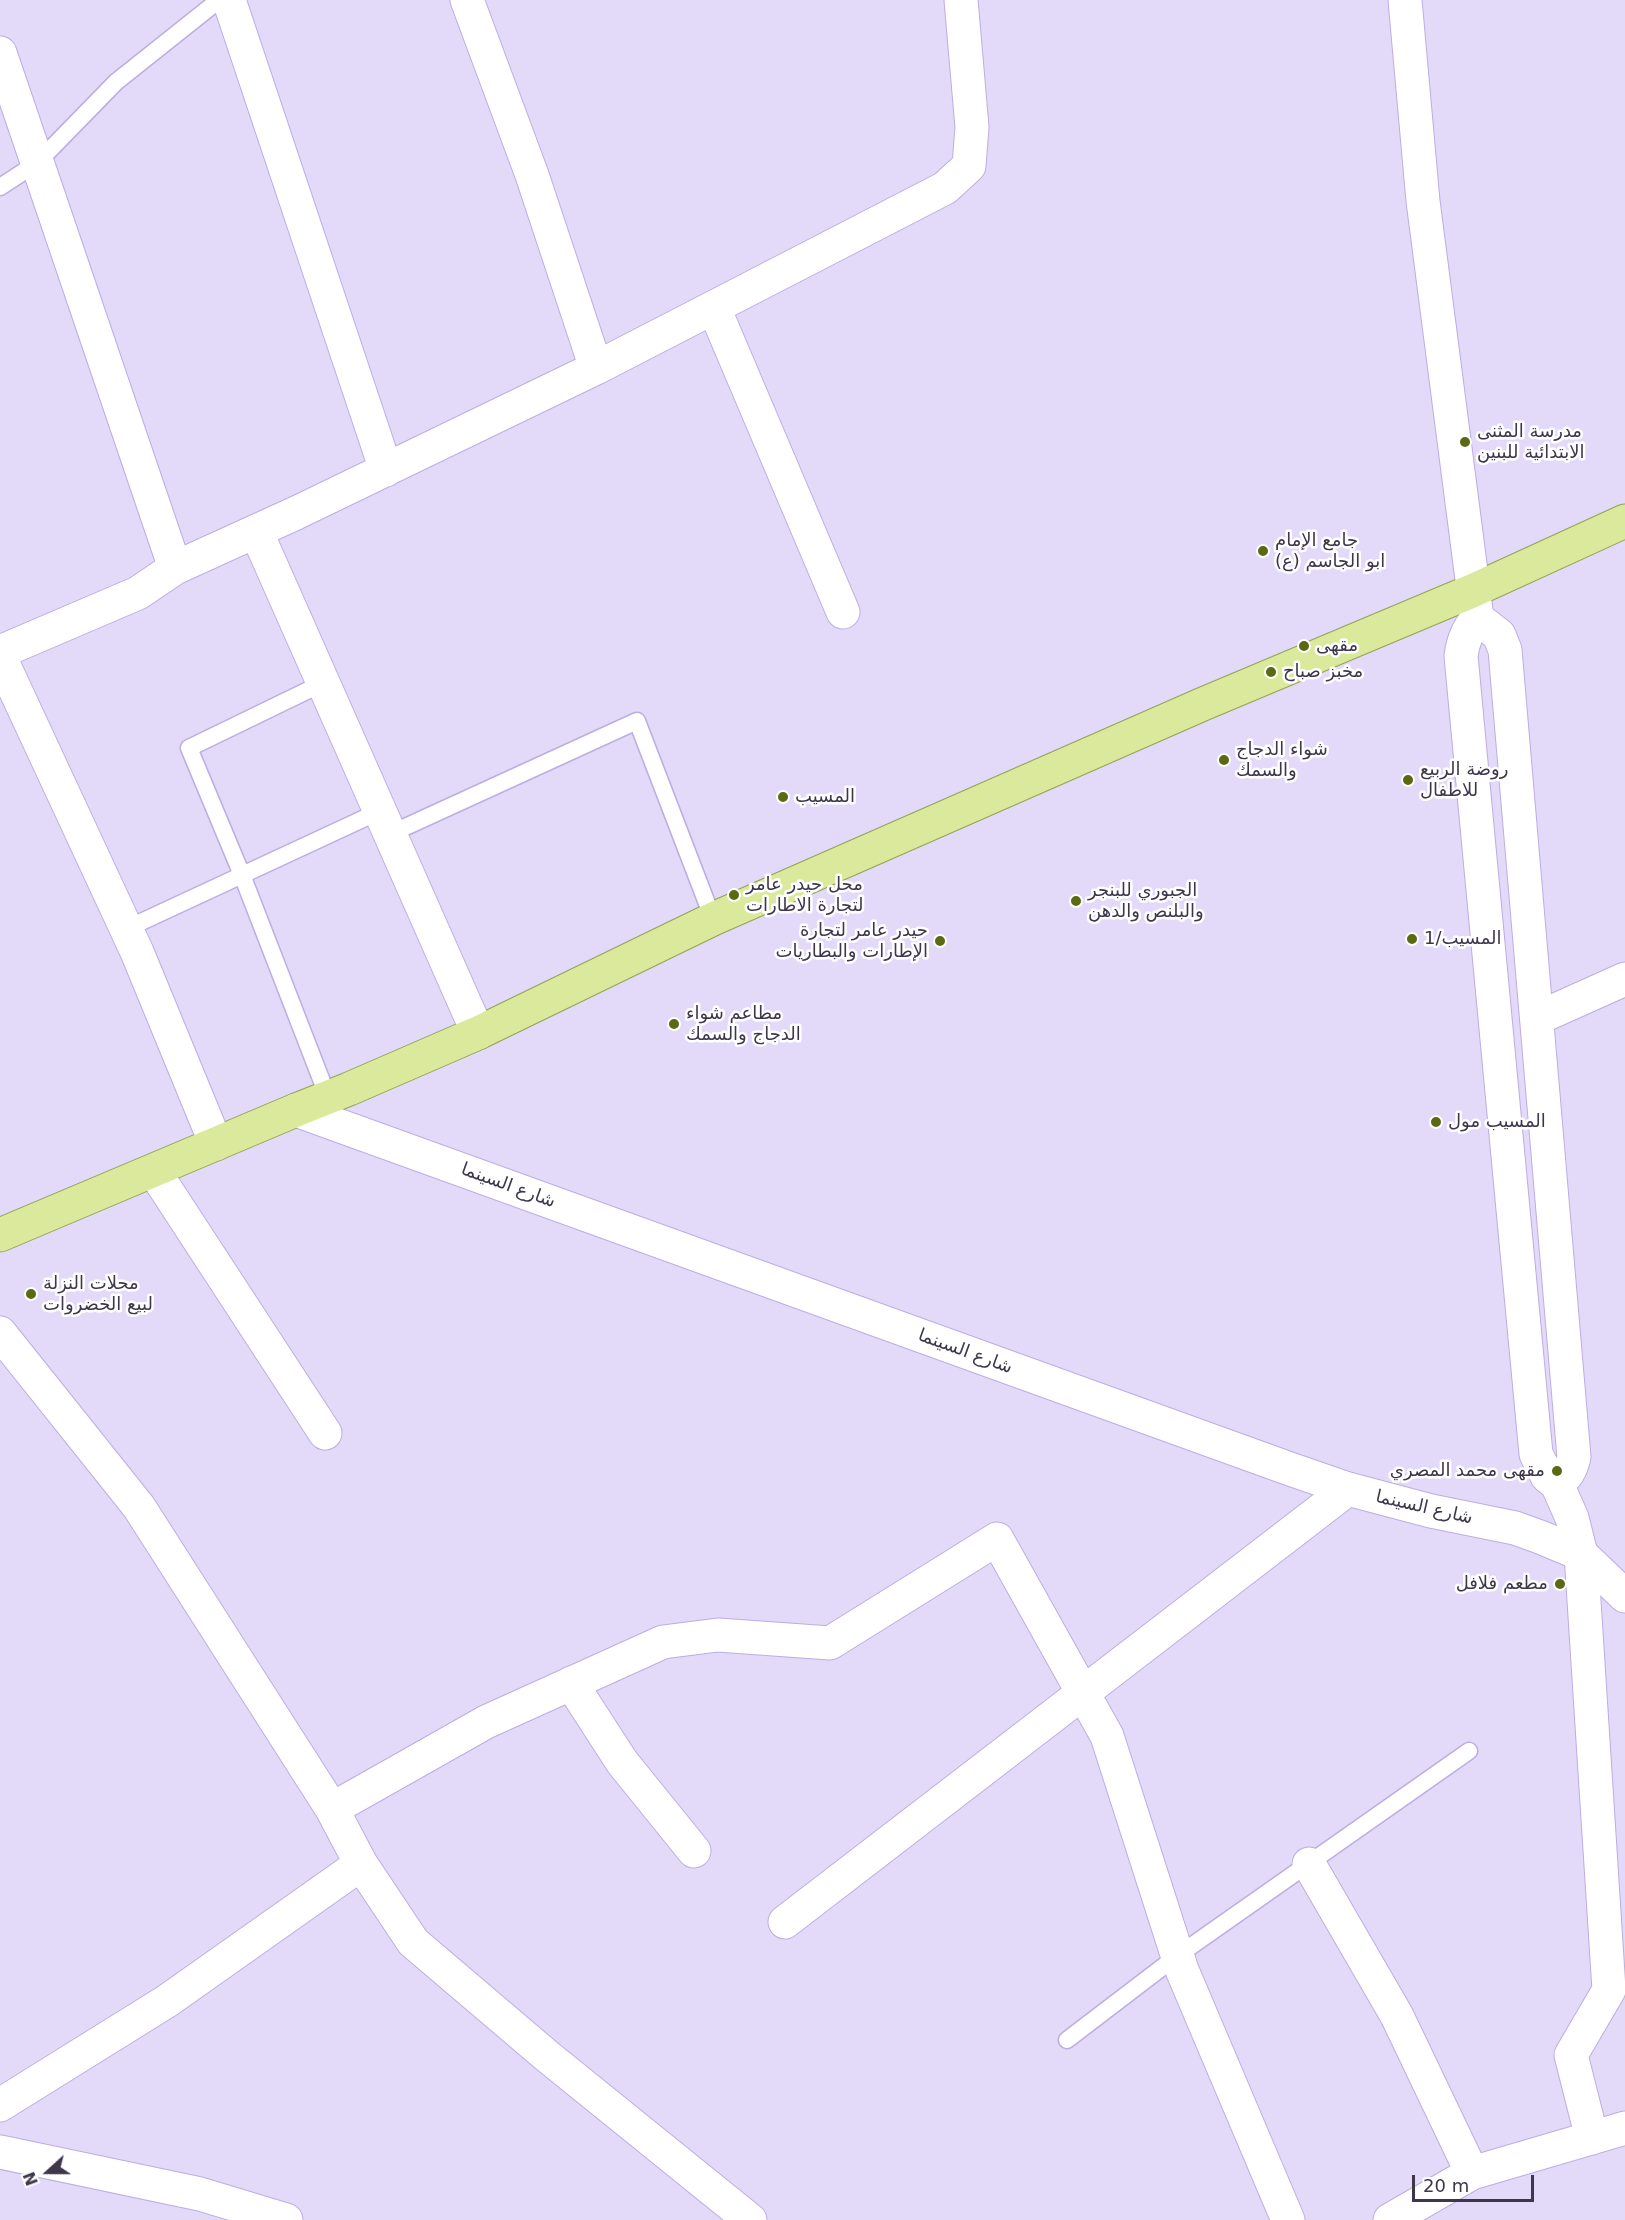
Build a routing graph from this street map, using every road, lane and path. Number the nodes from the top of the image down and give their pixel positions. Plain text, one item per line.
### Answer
1 (219, 0) edge
2 (229, 0) edge
3 (467, 0) edge
4 (961, 0) edge
5 (1406, 0) edge
6 (0, 53) edge
7 (38, 163) junction
8 (0, 187) edge
9 (714, 308) junction
10 (596, 368) junction
11 (386, 470) junction
12 (1625, 521) edge
13 (256, 531) junction
14 (175, 567) junction
15 (1475, 604) junction
16 (843, 612) dead end
17 (0, 652) edge
18 (0, 657) edge
19 (323, 683) junction
20 (385, 822) junction
21 (242, 875) junction
22 (713, 919) junction
23 (126, 929) junction
24 (1625, 979) edge
25 (1538, 1018) junction
26 (478, 1032) junction
27 (328, 1097) junction
28 (296, 1110) junction
29 (216, 1144) junction
30 (154, 1171) junction
31 (0, 1235) edge
32 (0, 1333) edge
33 (325, 1433) dead end
34 (1557, 1484) junction
35 (1348, 1489) junction
36 (1581, 1554) junction
37 (1625, 1596) edge
38 (571, 1683) junction
39 (1083, 1693) junction
40 (1469, 1751) dead end
41 (332, 1809) junction
42 (694, 1851) dead end
43 (361, 1864) junction
44 (1309, 1864) junction
45 (785, 1922) dead end
46 (1177, 1956) junction
47 (1067, 2040) dead end
48 (0, 2105) edge
49 (1625, 2128) edge
50 (1592, 2138) junction
51 (0, 2152) edge
52 (1472, 2173) junction
53 (286, 2220) edge
54 (750, 2220) edge
55 (1288, 2220) edge
56 (1390, 2220) edge

1 - 7 lane
2 - 11 street
3 - 10 street
4 - 9 street
5 - 15 street
6 - 7 street
7 - 8 lane
7 - 14 street
9 - 10 street
9 - 16 street
10 - 11 street
11 - 13 street
12 - 15 main road
13 - 14 street
13 - 19 street
14 - 17 street
15 - 22 main road
15 - 25 street
15 - 34 street
18 - 23 street
19 - 20 street
19 - 21 lane
20 - 21 lane
20 - 22 lane
20 - 26 street
21 - 23 lane
21 - 27 lane
22 - 26 main road
23 - 29 street
24 - 25 street
25 - 34 street
26 - 27 main road
27 - 28 main road
28 - 29 main road
28 - 35 street, شارع السينما
29 - 30 main road
30 - 31 main road
30 - 33 street
32 - 41 street
34 - 36 street
35 - 36 street, شارع السينما
35 - 39 street
36 - 37 street, شارع السينما
36 - 50 street
38 - 39 street
38 - 41 street
38 - 42 street
39 - 45 street
39 - 46 street
40 - 44 lane
41 - 43 street
43 - 48 street
43 - 54 street
44 - 46 lane
44 - 52 street
46 - 47 lane
46 - 55 street
49 - 50 street
50 - 52 street
51 - 53 street
52 - 56 street

